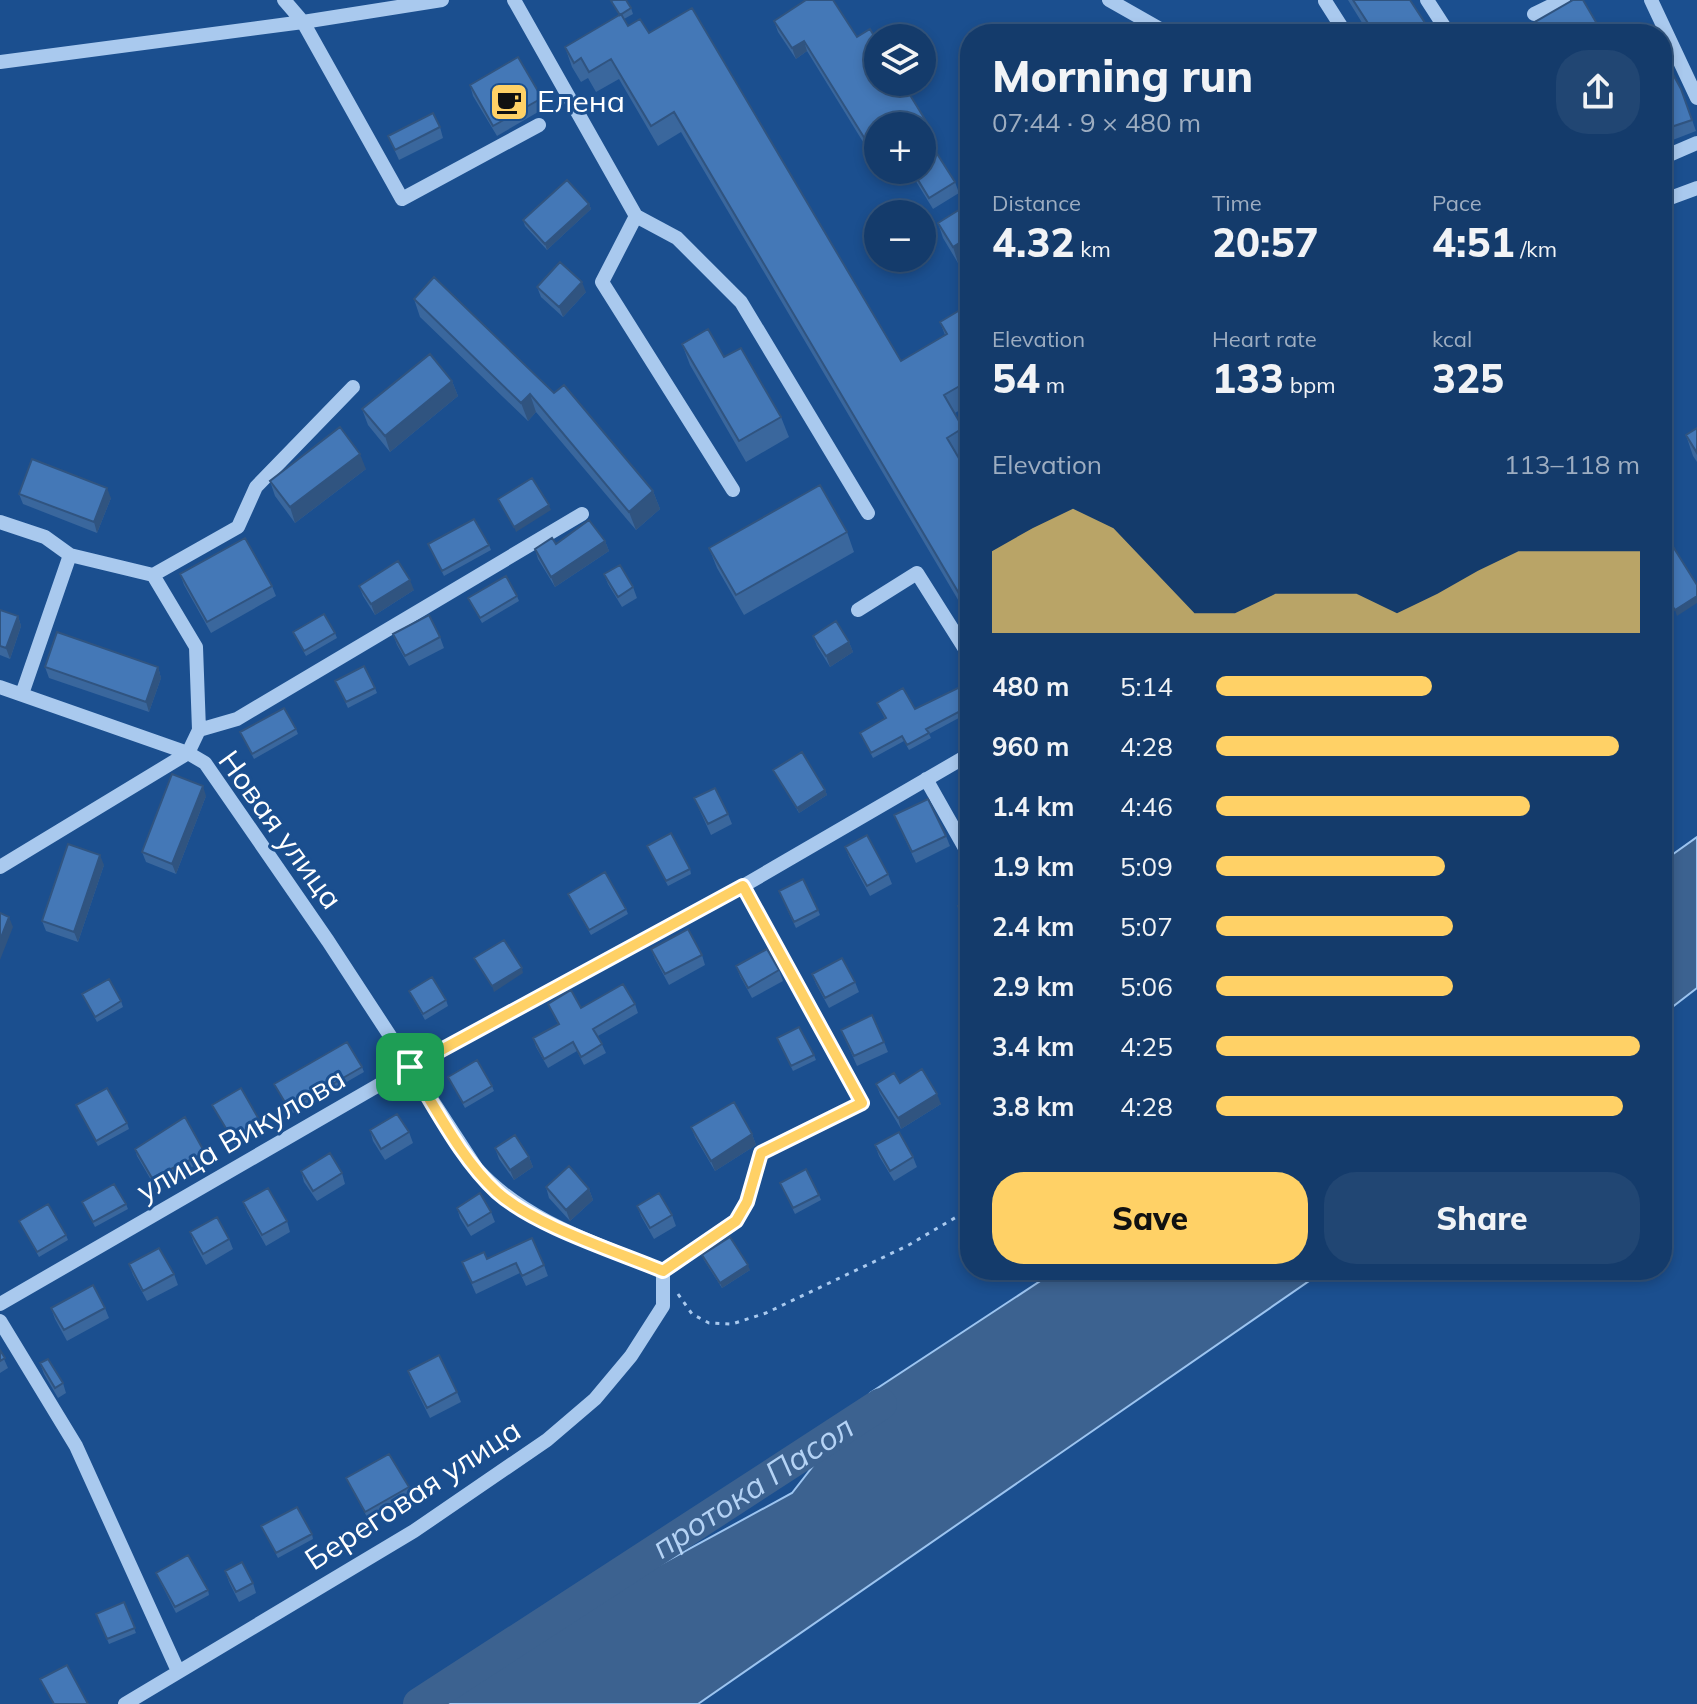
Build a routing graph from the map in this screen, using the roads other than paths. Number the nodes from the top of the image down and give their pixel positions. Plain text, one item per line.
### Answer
1 (284, 0) edge
2 (440, 0) edge
3 (514, 0) edge
4 (1109, 0) edge
5 (1427, 0) edge
6 (1563, 0) edge
7 (1651, 0) edge
8 (1325, 1) edge
9 (1534, 14) dead end
10 (303, 22) junction
11 (1151, 24) edge
12 (1340, 24) edge
13 (1443, 24) edge
14 (1662, 24) edge
15 (1672, 45) edge
16 (0, 62) edge
17 (1697, 98) edge
18 (539, 125) dead end
19 (1697, 143) edge
20 (1672, 154) edge
21 (1697, 188) edge
22 (1672, 197) edge
23 (636, 216) junction
24 (353, 387) dead end
25 (733, 490) dead end
26 (868, 513) dead end
27 (582, 514) dead end
28 (0, 522) edge
29 (70, 555) junction
30 (153, 575) junction
31 (858, 610) dead end
32 (960, 641) edge
33 (0, 687) edge
34 (22, 694) junction
35 (199, 730) junction
36 (188, 753) junction
37 (960, 760) edge
38 (926, 779) junction
39 (960, 839) edge
40 (0, 867) edge
41 (743, 886) junction
42 (410, 1067) junction
43 (663, 1271) junction
44 (0, 1304) edge
45 (0, 1321) edge
46 (178, 1671) junction
47 (125, 1704) edge

1 - 10 street
2 - 10 street
3 - 23 street
4 - 11 street
5 - 13 street
6 - 9 street
7 - 14 street
8 - 12 street
10 - 16 street
10 - 18 street
15 - 17 street
19 - 20 street
21 - 22 street
23 - 25 street
23 - 26 street
24 - 30 street
27 - 35 street
28 - 29 street
29 - 30 street
29 - 34 street
30 - 35 street
31 - 32 street
33 - 34 street, Новая улица
34 - 36 street, Новая улица
35 - 36 street
36 - 40 street
36 - 42 street, Новая улица
37 - 38 street, улица Викулова
38 - 39 street
38 - 41 street, улица Викулова
41 - 42 street, улица Викулова
41 - 43 street
42 - 43 street, Новая улица
42 - 44 street, улица Викулова
43 - 46 street, Береговая улица
45 - 46 street
46 - 47 street, Береговая улица

